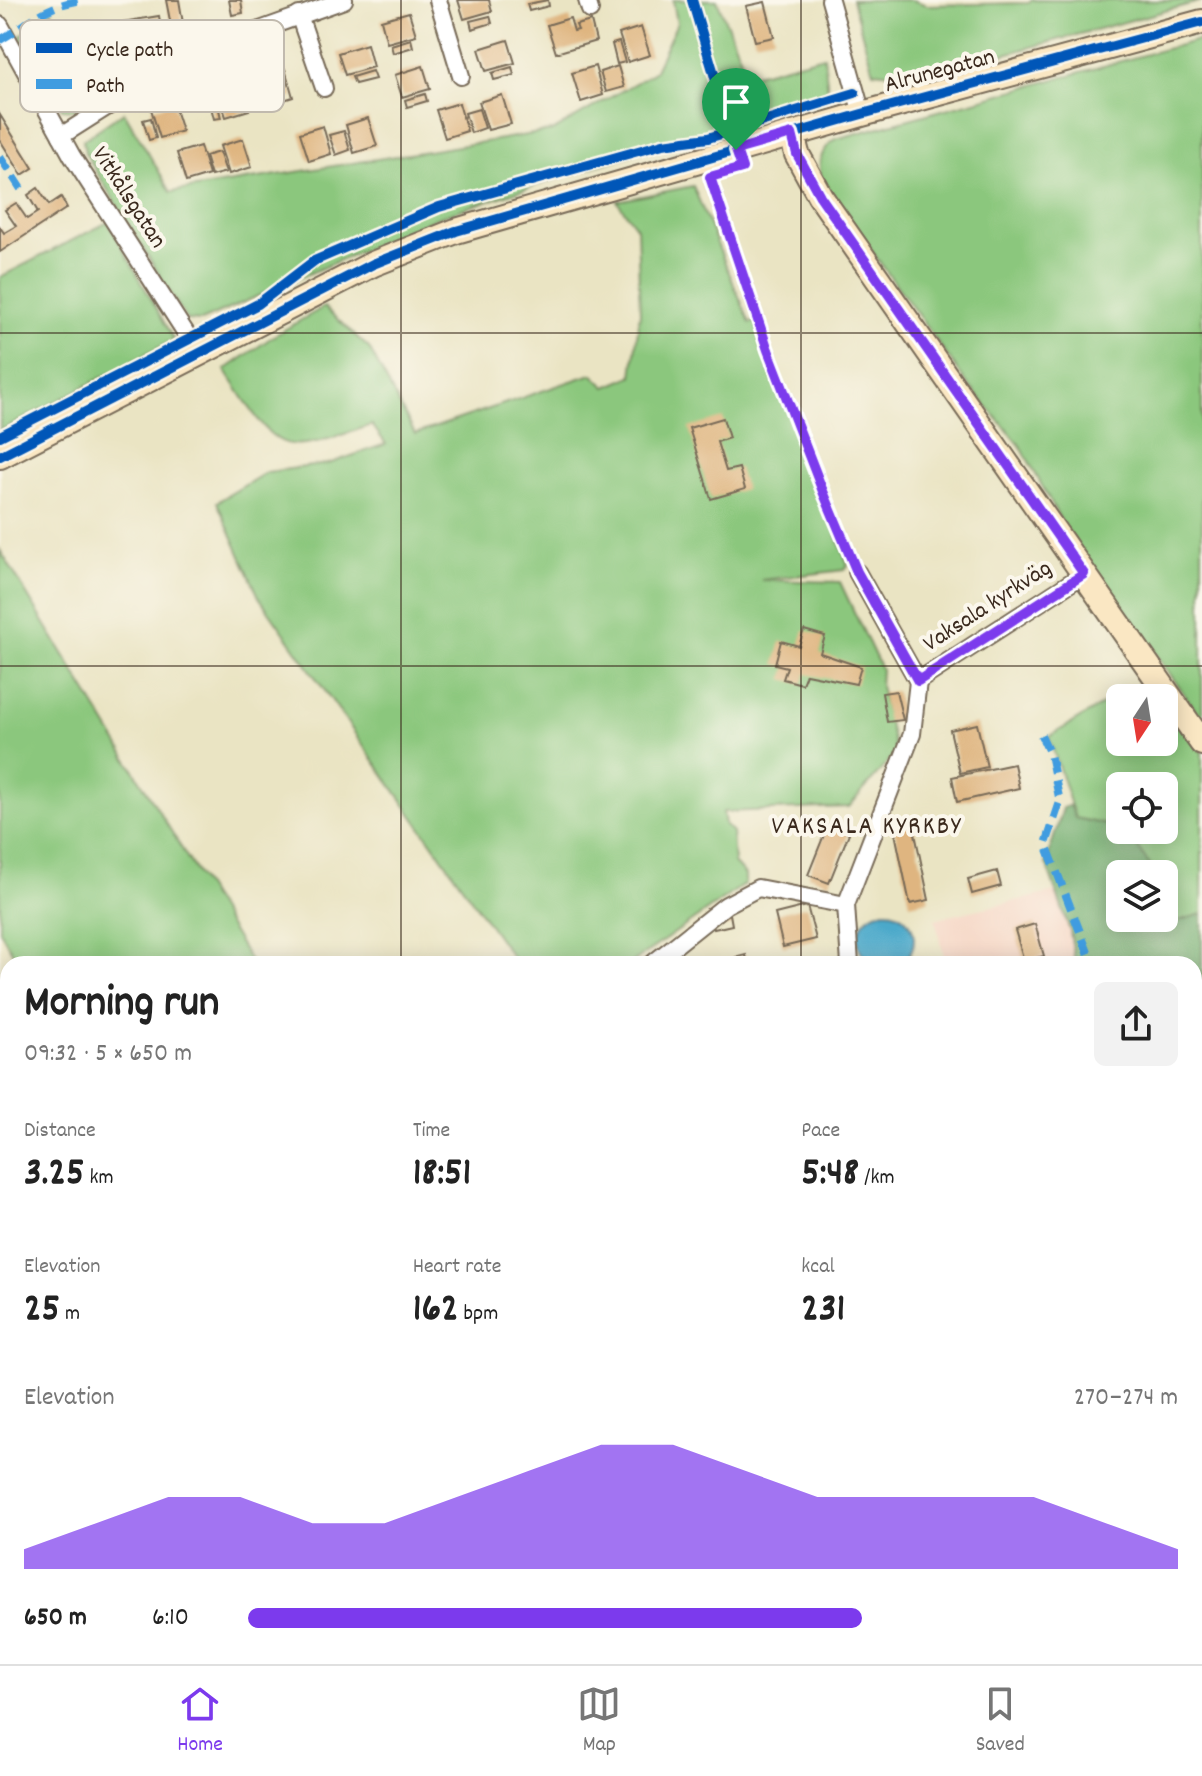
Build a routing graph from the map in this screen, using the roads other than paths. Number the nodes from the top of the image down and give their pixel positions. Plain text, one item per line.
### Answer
1 (344, 0) edge
2 (438, 0) edge
3 (830, 0) edge
4 (299, 15) junction
5 (284, 20) edge
6 (1202, 22) edge
7 (0, 25) edge
8 (20, 61) edge
9 (461, 76) dead end
10 (324, 88) dead end
11 (48, 112) edge
12 (99, 112) edge
13 (862, 114) junction
14 (792, 134) junction
15 (61, 136) junction
16 (198, 352) junction
17 (0, 456) edge
18 (857, 572) dead end
19 (1084, 574) junction
20 (918, 681) junction
21 (1202, 743) edge
22 (846, 905) junction
23 (662, 956) edge
24 (849, 956) edge

1 - 4 street
2 - 9 street
3 - 13 street
4 - 5 street
4 - 10 street
6 - 13 street, Alrunegatan
7 - 8 street, Vitkålsgatan
11 - 15 street, Vitkålsgatan
12 - 15 street
13 - 14 street, Alrunegatan
14 - 16 street, Alrunegatan
14 - 19 street
15 - 16 street, Vitkålsgatan
16 - 17 street, Alrunegatan
18 - 20 street, Vaksala kyrkväg
19 - 20 street, Vaksala kyrkväg
19 - 21 street
20 - 22 street, Vaksala kyrkväg
22 - 23 street
22 - 24 street, Vaksala kyrkväg

